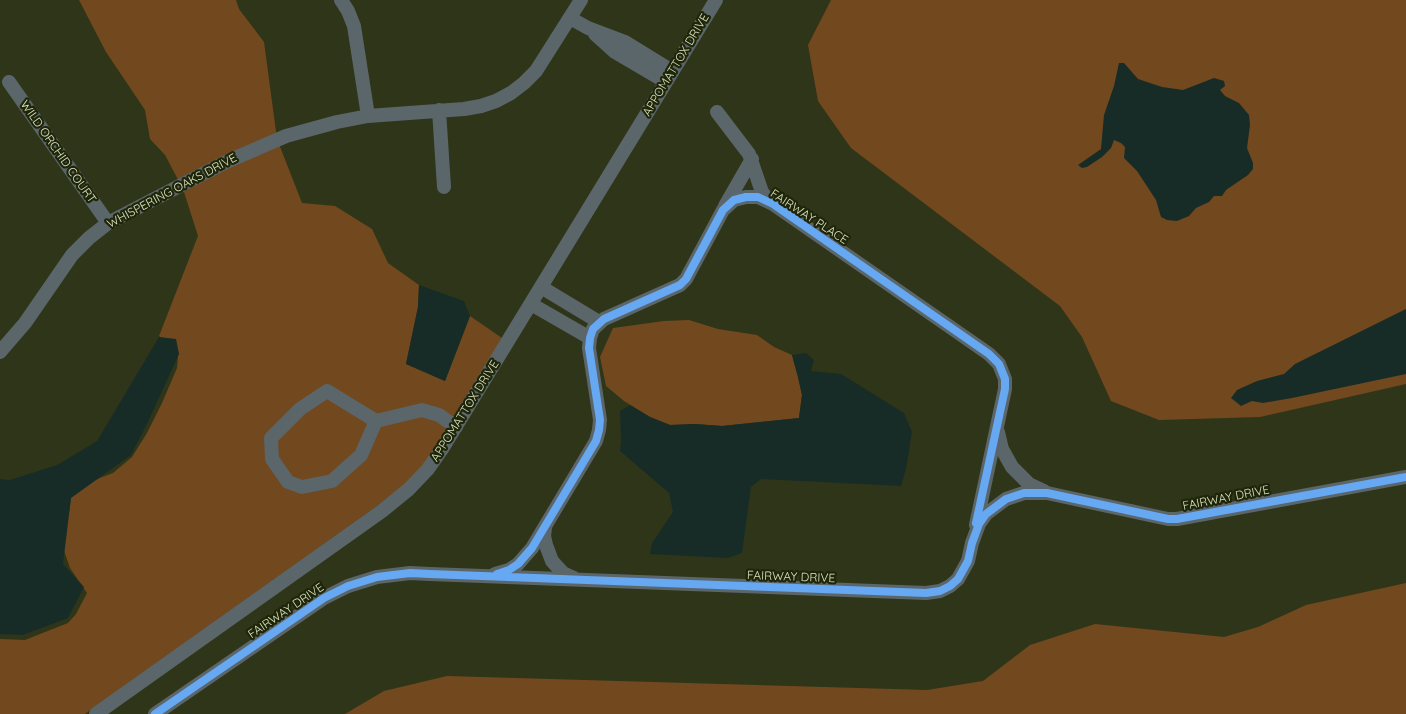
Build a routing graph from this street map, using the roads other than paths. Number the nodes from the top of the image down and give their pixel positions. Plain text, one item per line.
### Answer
1 (341, 0) edge
2 (581, 0) edge
3 (716, 0) edge
4 (570, 18) junction
5 (669, 76) junction
6 (8, 82) dead end
7 (439, 110) junction
8 (717, 112) dead end
9 (368, 116) junction
10 (752, 159) junction
11 (444, 187) dead end
12 (773, 204) junction
13 (723, 210) junction
14 (108, 223) junction
15 (541, 288) junction
16 (531, 304) junction
17 (599, 322) junction
18 (590, 338) junction
19 (0, 352) edge
20 (999, 416) junction
21 (376, 421) junction
22 (456, 427) junction
23 (1406, 476) edge
24 (1047, 492) junction
25 (545, 528) junction
26 (972, 543) junction
27 (484, 576) junction
28 (580, 580) junction
29 (96, 714) edge
30 (155, 714) edge

1 - 9 street
2 - 4 street, WHISPERING OAKS DRIVE
3 - 5 street, APPOMATTOX DRIVE
4 - 5 street
4 - 7 street, WHISPERING OAKS DRIVE
5 - 15 street, APPOMATTOX DRIVE
6 - 14 street, WILD ORCHID COURT
7 - 9 street, WHISPERING OAKS DRIVE
7 - 11 street
8 - 10 street
9 - 14 street, WHISPERING OAKS DRIVE
10 - 12 street
10 - 13 street
12 - 13 street, FAIRWAY PLACE
12 - 20 street, FAIRWAY PLACE
13 - 17 street
14 - 19 street, WHISPERING OAKS DRIVE
15 - 16 street, APPOMATTOX DRIVE
15 - 17 street
16 - 18 street
16 - 22 street, APPOMATTOX DRIVE
17 - 18 street
18 - 25 street
20 - 24 street
20 - 26 street, FAIRWAY PLACE
21 - 21 street
21 - 22 street
22 - 29 street, APPOMATTOX DRIVE
23 - 24 street, FAIRWAY DRIVE
24 - 26 street, FAIRWAY DRIVE
25 - 27 street
25 - 28 street
26 - 28 street, FAIRWAY DRIVE
27 - 28 street, FAIRWAY DRIVE
27 - 30 street, FAIRWAY DRIVE

